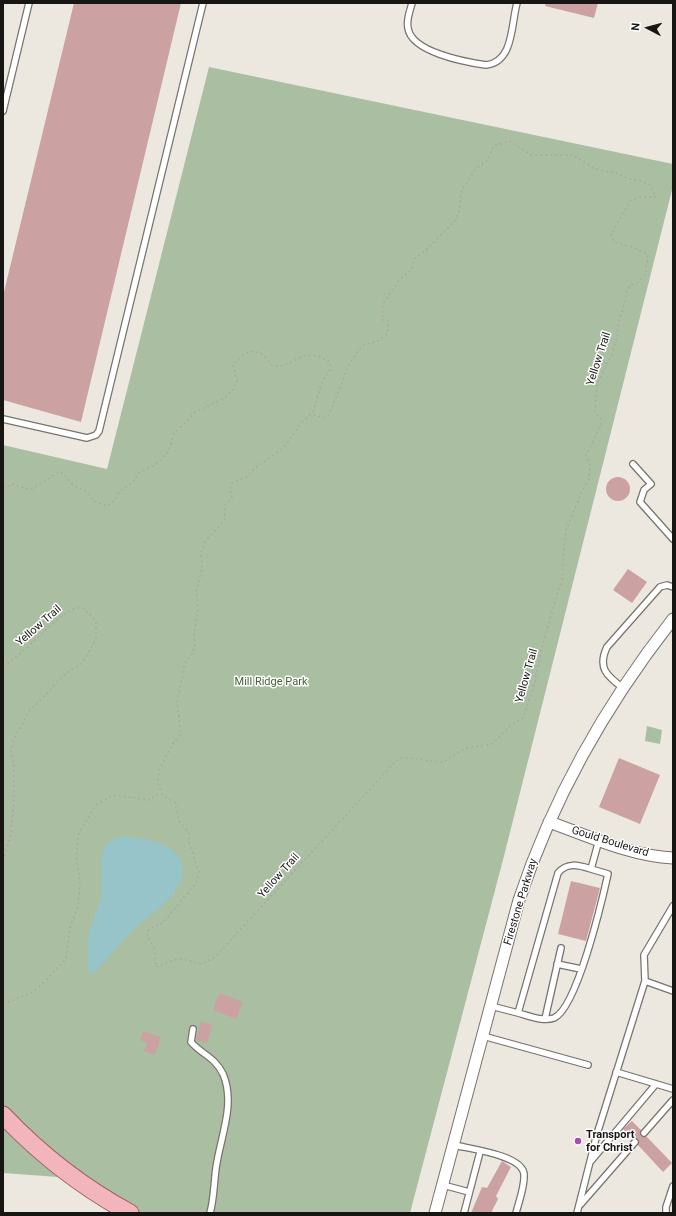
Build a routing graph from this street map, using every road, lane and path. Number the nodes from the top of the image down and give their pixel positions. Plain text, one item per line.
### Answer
1 (29, 3) edge
2 (203, 3) edge
3 (412, 3) edge
4 (517, 3) edge
5 (3, 111) edge
6 (312, 414) junction
7 (3, 418) edge
8 (633, 464) dead end
9 (3, 488) edge
10 (673, 539) edge
11 (673, 587) edge
12 (673, 619) edge
13 (3, 666) edge
14 (623, 688) junction
15 (162, 794) junction
16 (549, 822) junction
17 (599, 840) junction
18 (673, 858) edge
19 (3, 862) edge
20 (591, 869) junction
21 (673, 906) edge
22 (561, 948) dead end
23 (558, 964) junction
24 (581, 969) junction
25 (645, 982) junction
26 (673, 991) edge
27 (3, 1004) edge
28 (491, 1006) junction
29 (518, 1013) junction
30 (545, 1019) junction
31 (193, 1029) dead end
32 (483, 1036) junction
33 (588, 1065) dead end
34 (616, 1072) junction
35 (656, 1084) junction
36 (673, 1089) edge
37 (673, 1100) edge
38 (3, 1115) edge
39 (644, 1133) dead end
40 (635, 1142) dead end
41 (454, 1145) junction
42 (480, 1152) junction
43 (589, 1163) junction
44 (443, 1185) junction
45 (673, 1186) edge
46 (470, 1192) junction
47 (578, 1210) edge
48 (673, 1210) edge
49 (130, 1213) edge
50 (210, 1213) edge
51 (435, 1213) edge
52 (464, 1213) edge
53 (516, 1213) edge
54 (667, 1213) edge

1 - 5 lane
2 - 7 lane
3 - 4 lane
6 - 9 path
6 - 15 path
6 - 15 path, Yellow Trail
8 - 10 lane
11 - 14 lane
12 - 14 street, Firestone Parkway
13 - 19 path, Yellow Trail
14 - 16 street, Firestone Parkway
15 - 27 path
16 - 17 street, Gould Boulevard
16 - 28 street, Firestone Parkway
17 - 18 street, Gould Boulevard
17 - 20 lane
20 - 24 lane
20 - 29 lane
21 - 25 lane
22 - 23 lane
23 - 24 lane
23 - 30 lane
24 - 30 lane
25 - 26 lane
25 - 34 lane
28 - 29 lane
28 - 32 street, Firestone Parkway
29 - 30 lane
31 - 50 lane
32 - 33 lane
32 - 41 street, Firestone Parkway
34 - 35 lane
34 - 43 lane
35 - 36 lane
35 - 43 lane
37 - 39 lane
38 - 49 main road
40 - 47 lane
41 - 42 lane
41 - 44 street, Firestone Parkway
42 - 46 lane
42 - 53 lane
43 - 47 lane
44 - 46 lane
44 - 51 street, Firestone Parkway
45 - 54 lane
46 - 52 lane
48 - 54 lane

